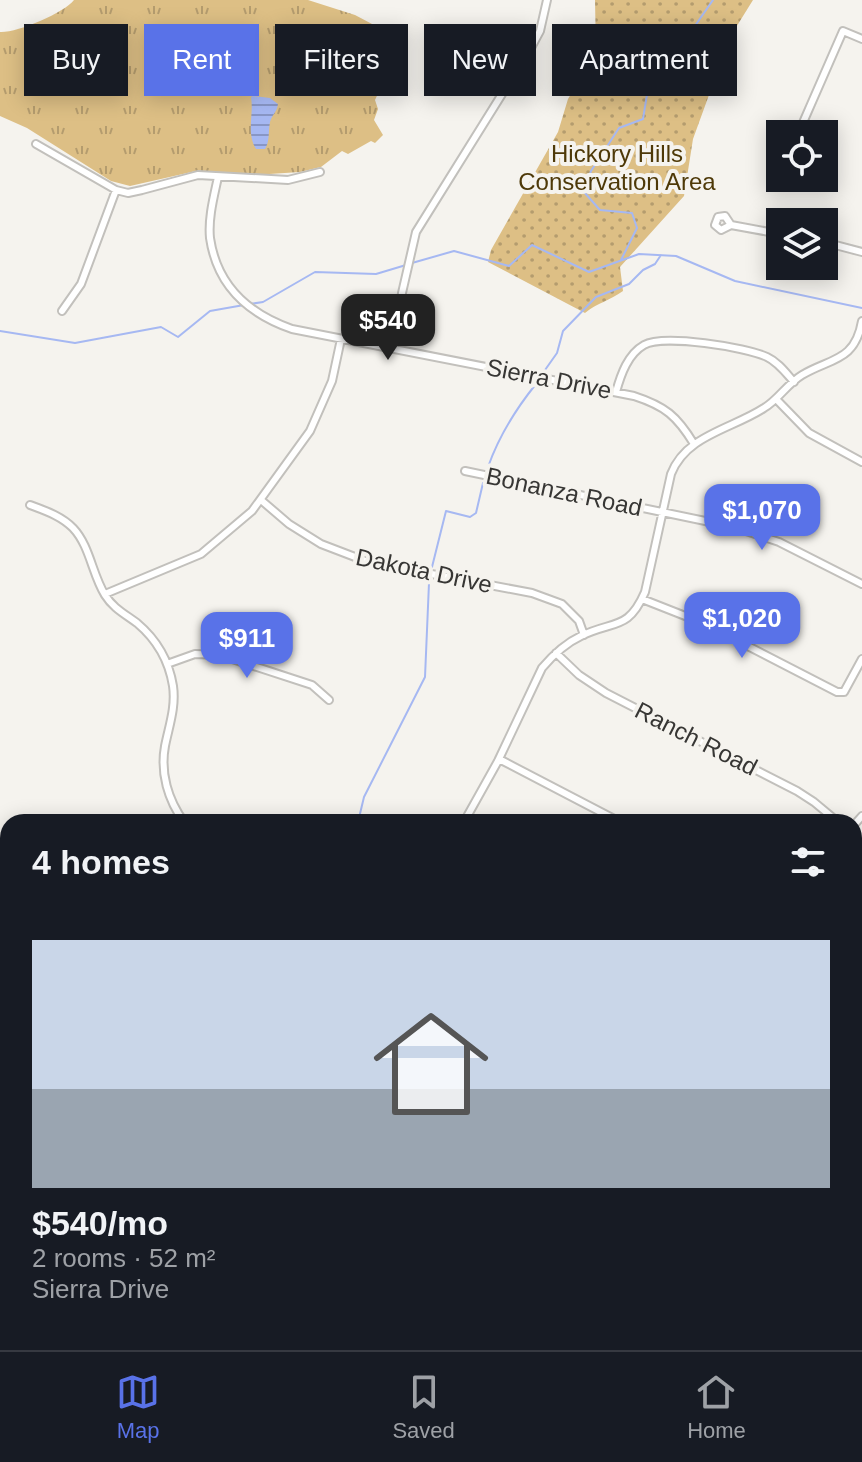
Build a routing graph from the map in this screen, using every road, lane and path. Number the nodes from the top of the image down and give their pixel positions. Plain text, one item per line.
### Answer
1 (547, 0) edge
2 (862, 39) edge
3 (804, 120) edge
4 (36, 144) dead end
5 (320, 172) dead end
6 (218, 177) junction
7 (116, 190) junction
8 (731, 225) dead end
9 (766, 231) edge
10 (838, 246) edge
11 (862, 252) edge
12 (62, 311) dead end
13 (862, 321) edge
14 (341, 339) junction
15 (394, 348) junction
16 (794, 382) junction
17 (616, 392) junction
18 (776, 399) junction
19 (694, 444) junction
20 (862, 462) edge
21 (465, 471) dead end
22 (261, 500) junction
23 (30, 505) dead end
24 (664, 512) junction
25 (862, 584) edge
26 (105, 594) junction
27 (642, 599) junction
28 (584, 635) junction
29 (556, 653) junction
30 (862, 659) edge
31 (167, 664) junction
32 (329, 700) dead end
33 (499, 759) junction
34 (179, 814) edge
35 (468, 814) edge
36 (605, 814) edge
37 (829, 814) edge

1 - 15 street
2 - 3 street
4 - 7 street
5 - 6 street
6 - 7 street
6 - 14 street, Sierra Drive
7 - 12 street
8 - 9 street
10 - 11 street
13 - 16 street
14 - 15 street, Sierra Drive
14 - 22 street
15 - 17 street, Sierra Drive
16 - 17 street
16 - 18 street
17 - 19 street, Sierra Drive
18 - 19 street
18 - 20 street
19 - 24 street
21 - 24 street, Bonanza Road
22 - 26 street
22 - 28 street, Dakota Drive
23 - 26 street
24 - 25 street, Bonanza Road
24 - 27 street
26 - 31 street
27 - 28 street
27 - 30 street
28 - 29 street
29 - 33 street
29 - 37 street, Ranch Road
31 - 32 street
31 - 34 street
33 - 35 street
33 - 36 street

